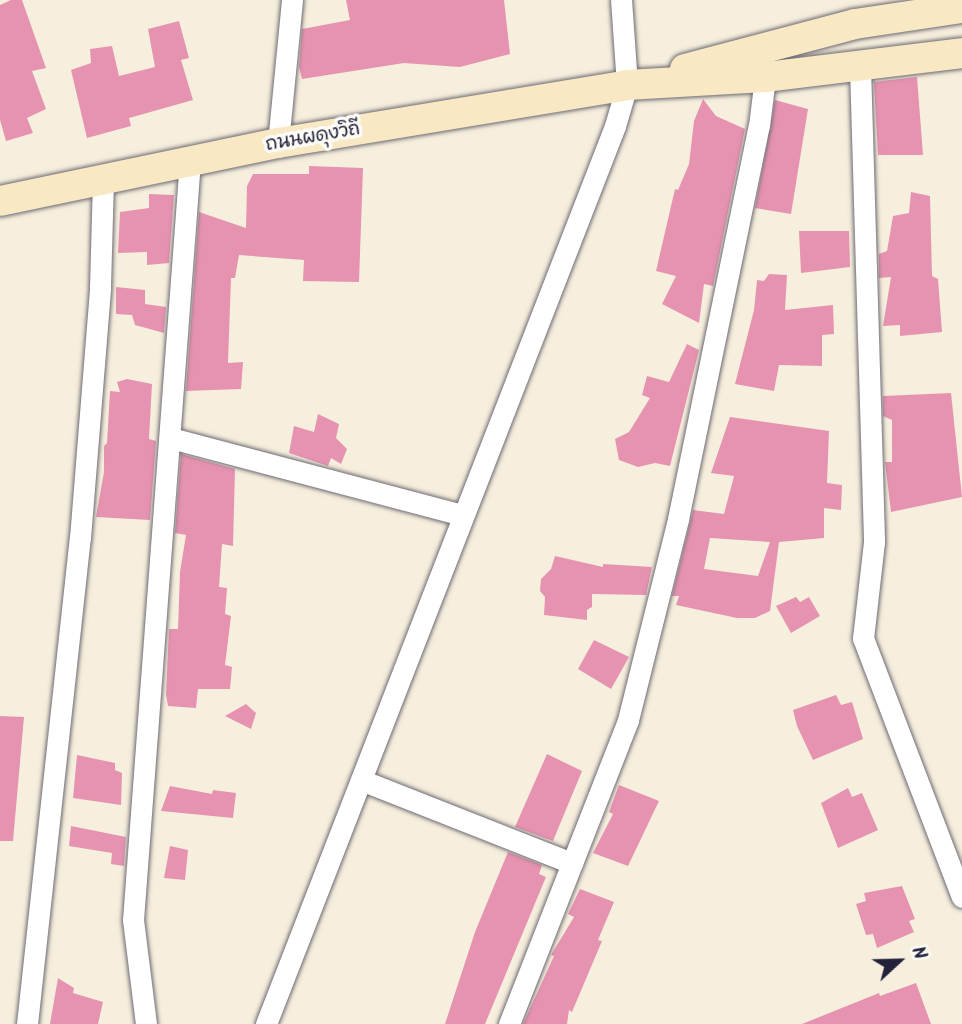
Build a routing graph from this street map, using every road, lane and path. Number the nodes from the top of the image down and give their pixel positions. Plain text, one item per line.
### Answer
1 (292, 0) edge
2 (621, 0) edge
3 (962, 8) edge
4 (962, 53) edge
5 (860, 67) junction
6 (765, 77) junction
7 (627, 85) junction
8 (278, 143) junction
9 (190, 160) junction
10 (103, 180) junction
11 (0, 201) edge
12 (171, 438) junction
13 (462, 515) junction
14 (361, 780) junction
15 (572, 863) junction
16 (962, 897) edge
17 (27, 1024) edge
18 (146, 1024) edge
19 (266, 1024) edge
20 (509, 1024) edge

1 - 8 street
2 - 7 street
3 - 7 main road
4 - 5 main road
5 - 6 main road
5 - 16 street
6 - 7 main road
6 - 15 street
7 - 8 main road, ถนนผดุงวิถี
7 - 13 street
8 - 9 main road, ถนนผดุงวิถี
9 - 10 main road, ถนนผดุงวิถี
9 - 12 street
10 - 11 main road, ถนนผดุงวิถี
10 - 17 street
12 - 13 street
12 - 18 street
13 - 14 street
14 - 15 street
14 - 19 street
15 - 20 street

